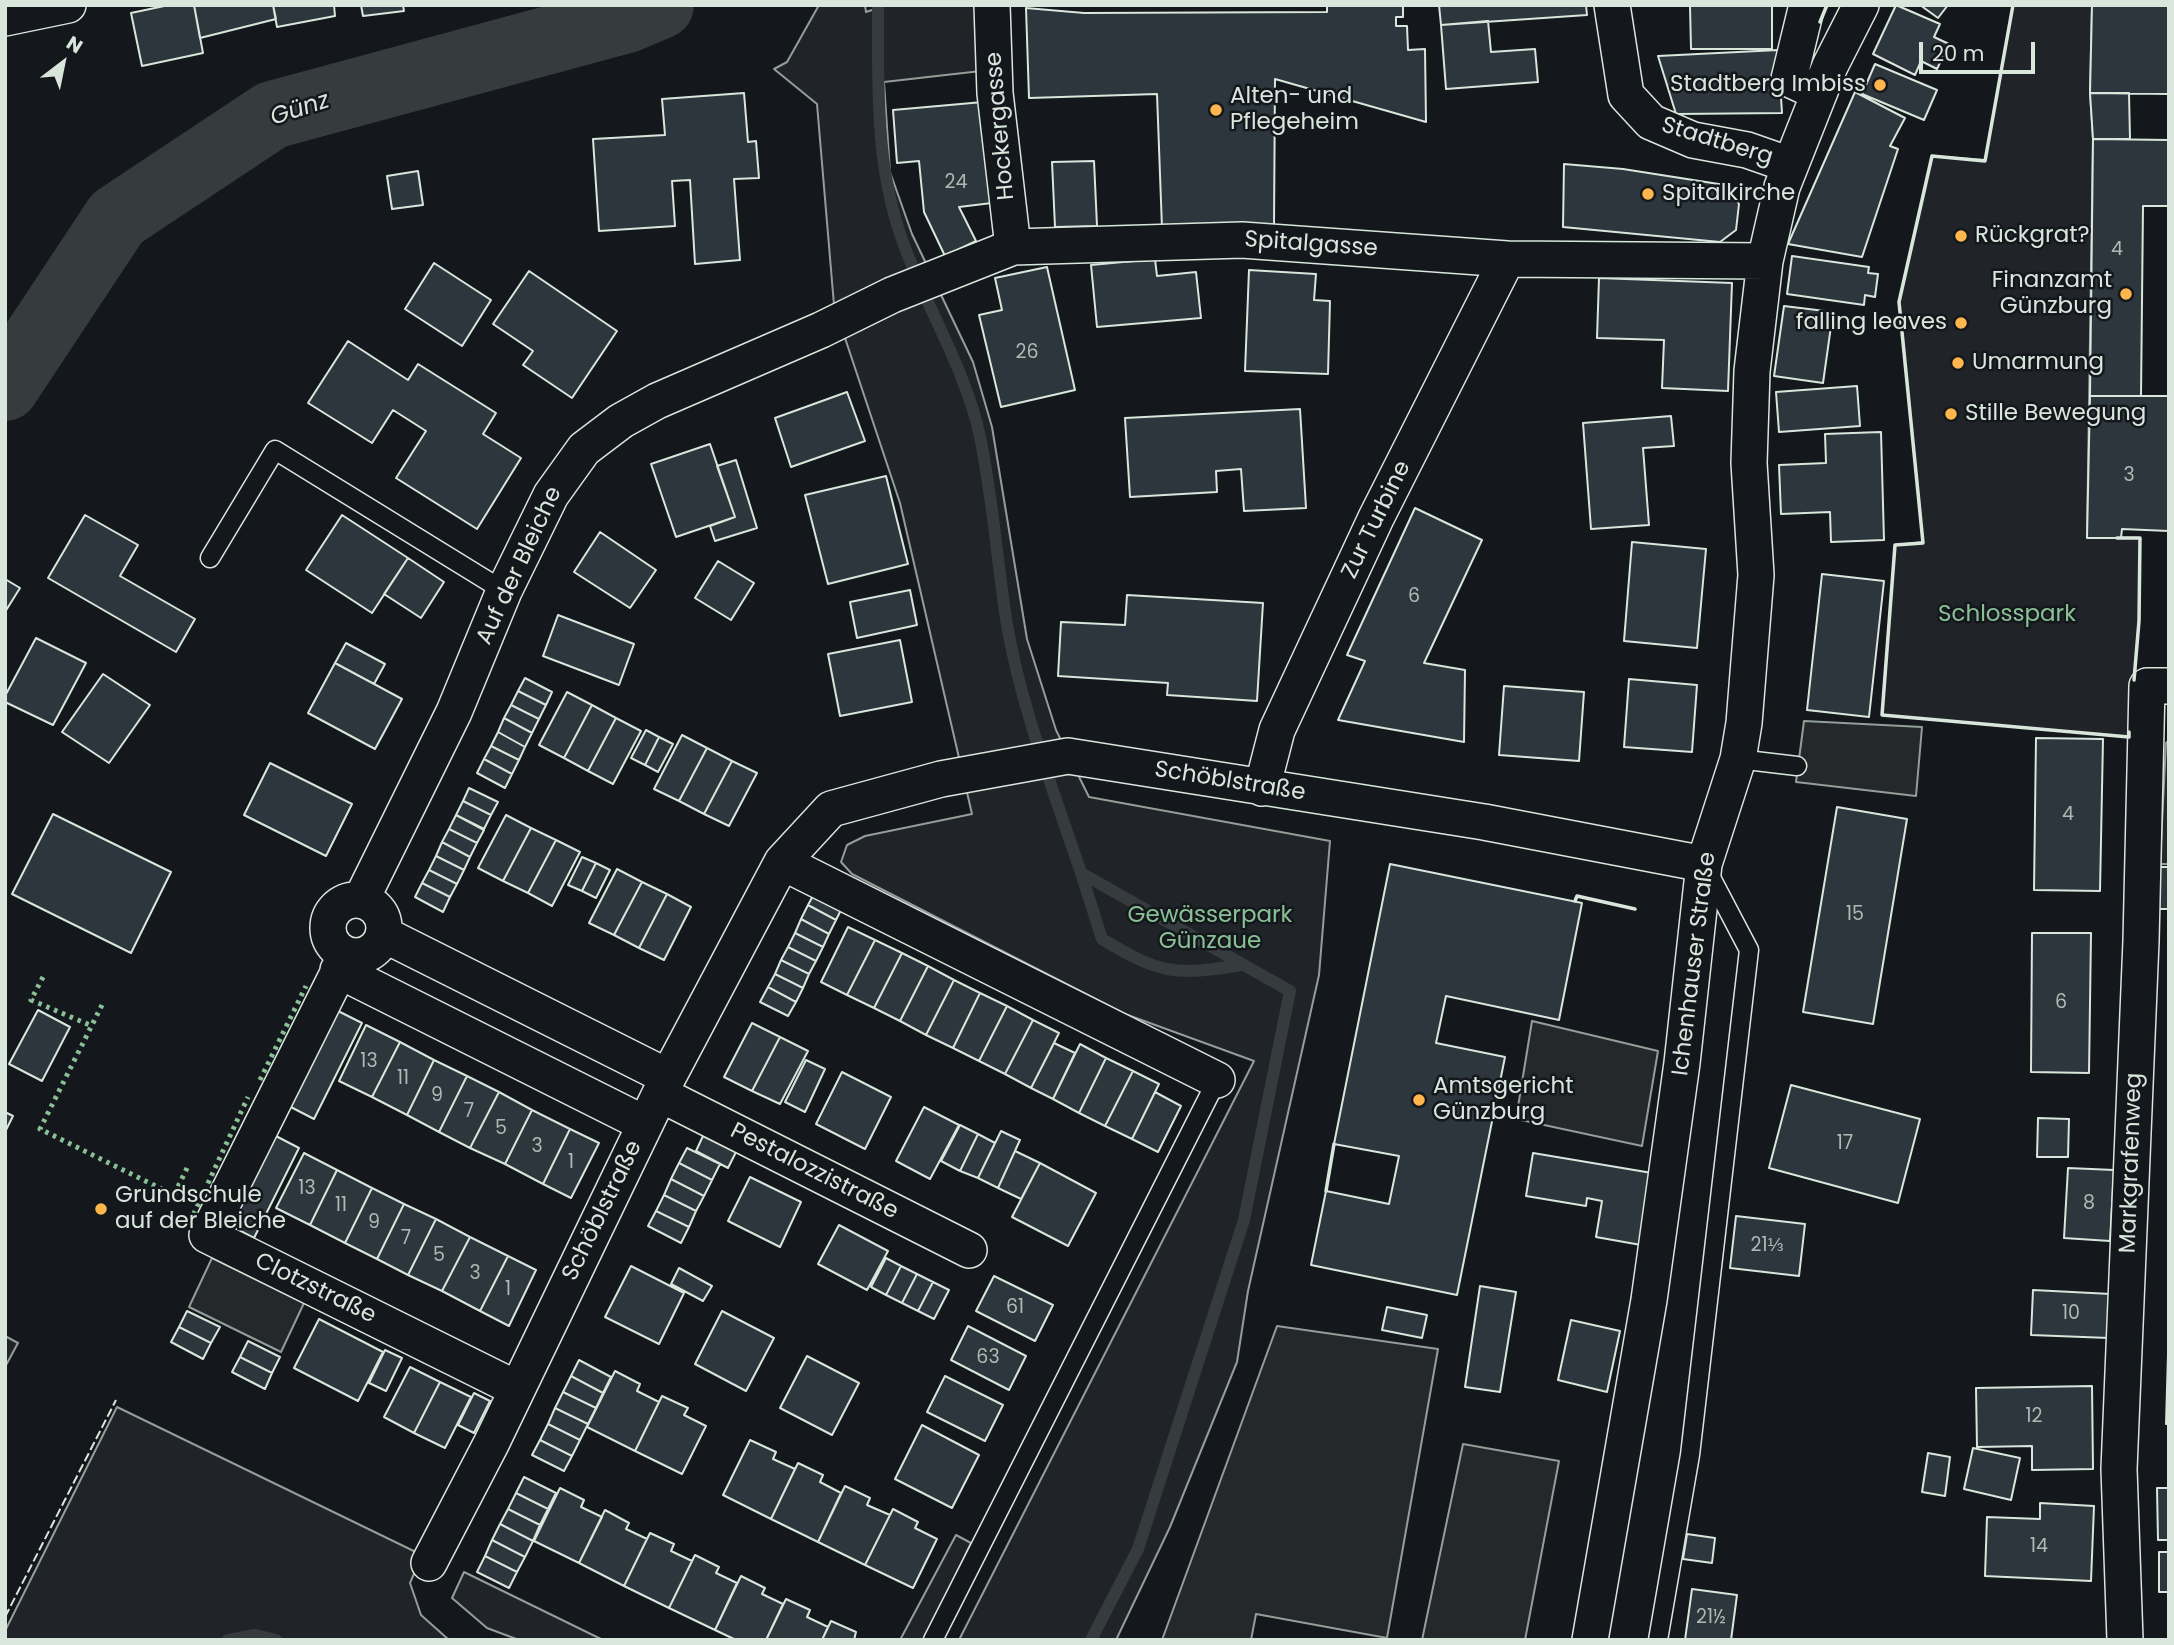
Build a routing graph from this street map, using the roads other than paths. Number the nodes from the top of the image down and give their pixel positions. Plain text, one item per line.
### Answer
1 (68, 5) edge
2 (992, 5) edge
3 (1612, 5) edge
4 (1807, 5) edge
5 (1861, 5) edge
6 (5, 19) edge
7 (1819, 93) junction
8 (1790, 165) junction
9 (1013, 247) junction
10 (1507, 259) junction
11 (1765, 261) junction
12 (881, 301) joint
13 (210, 558) dead end
14 (505, 592) junction
15 (2158, 686) edge
16 (1738, 760) junction
17 (1797, 766) dead end
18 (1262, 788) junction
19 (782, 862) junction
20 (1704, 864) junction
21 (361, 900) junction
22 (383, 934) junction
23 (343, 962) junction
24 (1217, 1080) joint
25 (664, 1085) junction
26 (645, 1124) junction
27 (969, 1250) dead end
28 (517, 1389) junction
29 (429, 1563) dead end
30 (933, 1640) edge
31 (1590, 1640) edge
32 (1658, 1640) edge
33 (2124, 1640) edge

1 - 6 street
2 - 9 street, Hockergasse
3 - 8 street, Stadtberg
4 - 7 street
5 - 7 street, Stadtberg
7 - 8 street, Stadtberg
8 - 11 street, Ichenhauser Straße
9 - 10 street, Spitalgasse
9 - 12 street, Spitalgasse
10 - 11 street, Spitalgasse
10 - 18 street, Zur Turbine
11 - 16 street, Ichenhauser Straße
12 - 14 street, Auf der Bleiche
13 - 14 lane
14 - 21 street, Auf der Bleiche
15 - 33 street, Markgrafenweg
16 - 17 lane
16 - 20 street, Ichenhauser Straße
18 - 19 street, Schöblstraße
18 - 20 street, Schöblstraße
19 - 24 street
19 - 25 street, Schöblstraße
20 - 31 street, Ichenhauser Straße
20 - 32 lane
21 - 22 street
21 - 23 street
22 - 23 street
22 - 25 street, Pestalozzistraße
23 - 26 street
23 - 28 street, Clotzstraße
24 - 30 lane
25 - 26 street, Schöblstraße
25 - 27 street, Pestalozzistraße
26 - 28 street, Schöblstraße
28 - 29 street, Schöblstraße

